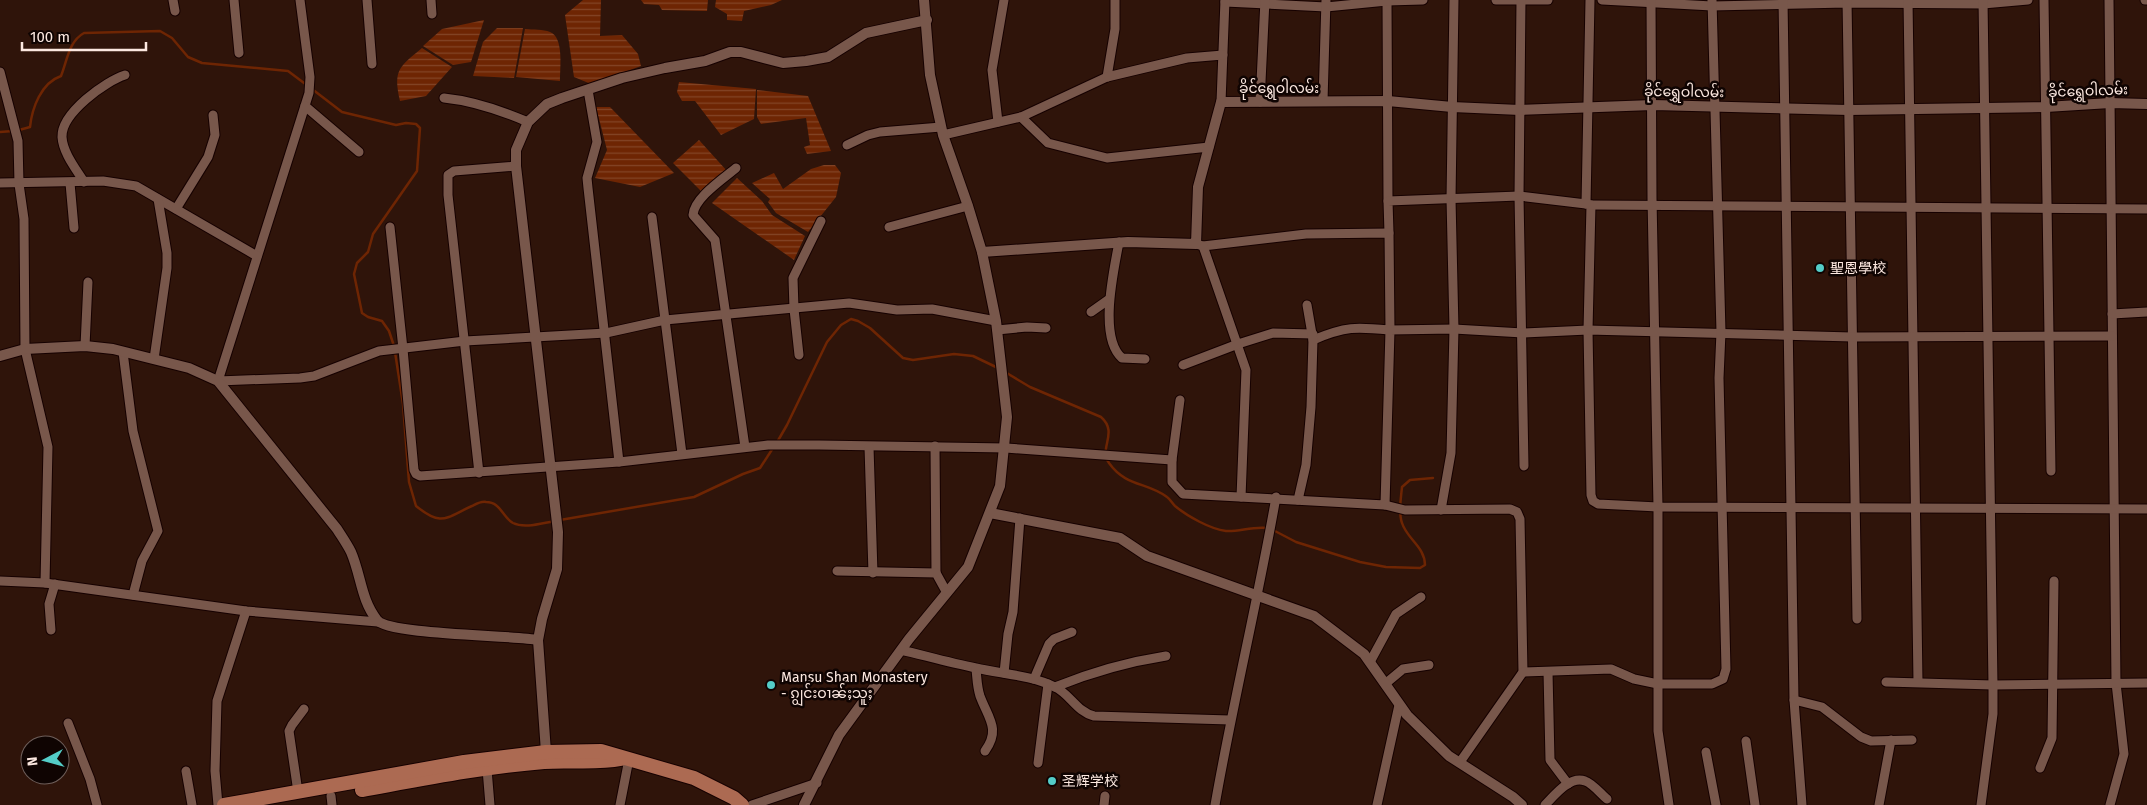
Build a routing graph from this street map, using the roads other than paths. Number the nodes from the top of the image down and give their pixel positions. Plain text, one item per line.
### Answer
1 (173, 0) edge
2 (234, 0) edge
3 (300, 0) edge
4 (367, 0) edge
5 (431, 0) edge
6 (924, 0) edge
7 (1004, 0) edge
8 (1115, 0) edge
9 (1387, 0) edge
10 (1423, 0) edge
11 (1454, 0) edge
12 (1496, 0) edge
13 (1521, 0) edge
14 (1548, 0) edge
15 (1590, 0) edge
16 (1602, 0) edge
17 (2028, 0) edge
18 (2044, 0) edge
19 (2109, 0) edge
20 (1225, 1) edge
21 (1651, 1) edge
22 (1847, 1) edge
23 (1908, 1) edge
24 (1265, 2) edge
25 (1783, 2) edge
26 (1983, 2) edge
27 (1326, 3) edge
28 (1712, 3) edge
29 (175, 11) dead end
30 (432, 14) dead end
31 (927, 20) junction
32 (239, 53) dead end
33 (1223, 55) junction
34 (372, 64) dead end
35 (0, 72) edge
36 (126, 74) dead end
37 (1107, 77) junction
38 (588, 90) junction
39 (444, 98) dead end
40 (1388, 101) junction
41 (1221, 102) junction
42 (1260, 102) junction
43 (1323, 102) junction
44 (2110, 102) junction
45 (2147, 104) edge
46 (1653, 105) junction
47 (305, 106) junction
48 (1714, 106) junction
49 (2046, 106) junction
50 (1452, 107) junction
51 (1586, 108) junction
52 (1984, 108) junction
53 (1785, 109) junction
54 (1910, 109) junction
55 (1520, 110) junction
56 (1848, 110) junction
57 (213, 115) dead end
58 (1021, 117) junction
59 (528, 122) junction
60 (998, 122) junction
61 (942, 131) junction
62 (847, 145) dead end
63 (1209, 146) junction
64 (359, 152) dead end
65 (516, 166) junction
66 (736, 168) dead end
67 (70, 182) junction
68 (84, 182) junction
69 (0, 183) edge
70 (19, 184) junction
71 (1519, 196) junction
72 (158, 198) junction
73 (1451, 199) junction
74 (1388, 200) junction
75 (1589, 205) junction
76 (968, 206) junction
77 (1652, 206) junction
78 (1718, 206) junction
79 (1786, 206) junction
80 (1850, 207) junction
81 (1911, 207) junction
82 (1986, 208) junction
83 (2047, 208) junction
84 (176, 209) junction
85 (2111, 209) junction
86 (2147, 209) edge
87 (652, 217) dead end
88 (821, 222) dead end
89 (390, 227) dead end
90 (889, 227) dead end
91 (74, 228) dead end
92 (1389, 233) junction
93 (1118, 242) junction
94 (1199, 245) junction
95 (982, 252) junction
96 (257, 256) junction
97 (88, 282) dead end
98 (1108, 300) junction
99 (1307, 305) dead end
100 (794, 309) junction
101 (1090, 312) dead end
102 (2147, 312) edge
103 (2112, 314) junction
104 (726, 315) junction
105 (666, 320) junction
106 (997, 325) junction
107 (1046, 328) dead end
108 (1454, 329) junction
109 (1390, 330) junction
110 (1588, 330) junction
111 (1654, 332) junction
112 (1721, 332) junction
113 (606, 333) junction
114 (1523, 333) junction
115 (1788, 334) junction
116 (2049, 336) junction
117 (2112, 336) junction
118 (1313, 337) junction
119 (1852, 337) junction
120 (1913, 337) junction
121 (1988, 337) junction
122 (536, 338) junction
123 (465, 341) junction
124 (1238, 344) junction
125 (85, 346) junction
126 (25, 349) junction
127 (397, 349) junction
128 (123, 352) junction
129 (799, 355) dead end
130 (0, 356) edge
131 (154, 359) junction
132 (1145, 359) dead end
133 (1183, 365) dead end
134 (218, 381) junction
135 (1180, 400) dead end
136 (935, 446) junction
137 (745, 447) junction
138 (869, 447) junction
139 (1006, 448) junction
140 (682, 454) junction
141 (1172, 460) junction
142 (619, 462) junction
143 (1524, 466) dead end
144 (552, 467) junction
145 (2051, 471) dead end
146 (479, 473) junction
147 (1241, 497) junction
148 (1276, 498) junction
149 (1298, 500) junction
150 (1385, 505) junction
151 (1658, 507) junction
152 (1721, 507) junction
153 (1791, 508) junction
154 (1855, 508) junction
155 (1915, 508) junction
156 (1990, 508) junction
157 (2114, 509) junction
158 (2147, 509) edge
159 (1441, 510) junction
160 (990, 513) junction
161 (1020, 518) junction
162 (837, 571) dead end
163 (873, 573) junction
164 (936, 573) junction
165 (0, 581) edge
166 (2054, 581) dead end
167 (45, 582) junction
168 (55, 584) junction
169 (947, 593) junction
170 (134, 595) junction
171 (1258, 597) junction
172 (1421, 597) dead end
173 (246, 611) junction
174 (1857, 619) dead end
175 (378, 622) junction
176 (51, 630) dead end
177 (1072, 632) dead end
178 (538, 640) junction
179 (901, 650) junction
180 (1166, 656) dead end
181 (1370, 662) junction
182 (1429, 664) dead end
183 (976, 668) junction
184 (1523, 672) junction
185 (1548, 672) junction
186 (1004, 673) junction
187 (1034, 680) junction
188 (1886, 682) dead end
189 (1918, 682) junction
190 (2053, 683) junction
191 (2116, 683) junction
192 (2147, 683) edge
193 (1385, 684) junction
194 (1658, 684) junction
195 (1993, 684) junction
196 (1052, 686) junction
197 (1794, 700) junction
198 (1399, 705) junction
199 (304, 709) dead end
200 (1230, 720) junction
201 (68, 723) dead end
202 (1891, 740) junction
203 (1912, 740) dead end
204 (1746, 741) dead end
205 (985, 751) dead end
206 (546, 752) junction
207 (1706, 752) dead end
208 (626, 759) junction
209 (1460, 762) junction
210 (1038, 763) dead end
211 (2040, 768) dead end
212 (487, 769) junction
213 (186, 771) dead end
214 (817, 784) junction
215 (1568, 784) junction
216 (298, 792) junction
217 (1607, 799) dead end
218 (332, 801) edge
219 (97, 805) edge
220 (192, 805) edge
221 (218, 805) edge
222 (224, 805) edge
223 (276, 805) edge
224 (490, 805) edge
225 (620, 805) edge
226 (742, 805) edge
227 (752, 805) edge
228 (804, 805) edge
229 (1215, 805) edge
230 (1377, 805) edge
231 (1522, 805) edge
232 (1545, 805) edge
233 (1669, 805) edge
234 (1716, 805) edge
235 (1755, 805) edge
236 (1802, 805) edge
237 (1880, 805) edge
238 (1981, 805) edge
239 (2110, 805) edge

1 - 29 street
2 - 32 street
3 - 47 street
4 - 34 street
5 - 30 street
6 - 31 street
7 - 60 street
8 - 37 street
9 - 10 street
9 - 27 street
9 - 40 street
11 - 50 street
12 - 13 street
13 - 14 street
13 - 55 street
15 - 51 street
16 - 21 street
17 - 26 street
18 - 49 street
19 - 44 street
20 - 24 street
20 - 33 street
21 - 28 street
21 - 46 street
22 - 23 street
22 - 25 street
22 - 56 street
23 - 26 street
23 - 54 street
24 - 27 street
24 - 42 street
25 - 28 street
25 - 53 street
26 - 52 street
27 - 43 street
28 - 48 street
31 - 38 street
31 - 61 street
33 - 37 street
33 - 41 street
35 - 70 street
36 - 68 street
37 - 58 street
38 - 59 street
38 - 113 street
39 - 59 street
40 - 43 street, ခိုင်ရွှေဝါလမ်း
40 - 50 street, ခိုင်ရွှေဝါလမ်း
40 - 74 street
41 - 42 street, ခိုင်ရွှေဝါလမ်း
41 - 63 street
42 - 43 street, ခိုင်ရွှေဝါလမ်း
44 - 45 street, ခိုင်ရွှေဝါလမ်း
44 - 49 street, ခိုင်ရွှေဝါလမ်း
44 - 85 street
46 - 48 street, ခိုင်ရွှေဝါလမ်း
46 - 51 street, ခိုင်ရွှေဝါလမ်း
46 - 77 street
47 - 64 street
47 - 96 street
48 - 53 street, ခိုင်ရွှေဝါလမ်း
48 - 78 street
49 - 52 street, ခိုင်ရွှေဝါလမ်း
49 - 83 street
50 - 55 street, ခိုင်ရွှေဝါလမ်း
50 - 73 street
51 - 55 street, ခိုင်ရွှေဝါလမ်း
51 - 75 street
52 - 54 street, ခိုင်ရွှေဝါလမ်း
52 - 82 street
53 - 56 street, ခိုင်ရွှေဝါလမ်း
53 - 79 street
54 - 56 street, ခိုင်ရွှေဝါလမ်း
54 - 81 street
55 - 71 street
56 - 80 street
57 - 84 street
58 - 60 street
58 - 63 street
59 - 65 street
60 - 61 street
61 - 62 street
61 - 76 street
63 - 94 street
65 - 122 street
65 - 123 street
66 - 104 street
67 - 68 street
67 - 70 street
67 - 91 street
68 - 72 street
69 - 70 street
70 - 126 street
71 - 73 street
71 - 75 street
71 - 114 street
72 - 84 street
72 - 131 street
73 - 74 street
73 - 108 street
74 - 92 street
75 - 77 street
75 - 110 street
76 - 90 street
76 - 95 street
77 - 78 street
77 - 111 street
78 - 79 street
78 - 112 street
79 - 80 street
79 - 115 street
80 - 81 street
80 - 119 street
81 - 82 street
81 - 120 street
82 - 83 street
82 - 121 street
83 - 85 street
83 - 116 street
84 - 96 street
85 - 86 street
85 - 103 street
87 - 105 street
88 - 100 street
89 - 127 street
92 - 94 street
92 - 109 street
93 - 94 street
93 - 95 street
93 - 98 street
94 - 124 street
95 - 106 street
96 - 134 street
97 - 125 street
98 - 101 street
98 - 132 street
99 - 118 street
100 - 104 street
100 - 106 street
100 - 129 street
102 - 103 street
103 - 117 street
104 - 105 street
104 - 137 street
105 - 113 street
105 - 140 street
106 - 107 street
106 - 139 street
108 - 109 street
108 - 114 street
108 - 159 street
109 - 118 street
109 - 150 street
110 - 111 street
110 - 114 street
110 - 151 street
111 - 112 street
111 - 151 street
112 - 115 street
112 - 152 street
113 - 122 street
113 - 142 street
114 - 143 street
115 - 119 street
115 - 153 street
116 - 117 street
116 - 121 street
116 - 145 street
117 - 157 street
118 - 124 street
118 - 149 street
119 - 120 street
119 - 154 street
120 - 121 street
120 - 155 street
121 - 156 street
122 - 123 street
122 - 144 street
123 - 127 street
123 - 146 street
124 - 133 street
124 - 147 street
125 - 126 street
125 - 128 street
126 - 130 street
126 - 167 street
127 - 134 street
127 - 146 street
128 - 131 street
128 - 170 street
131 - 134 street
134 - 175 street
135 - 141 street
136 - 138 street
136 - 139 street
136 - 164 street
137 - 138 street
137 - 140 street
138 - 163 street
139 - 141 street
139 - 160 street
140 - 142 street
141 - 147 street
142 - 144 street
144 - 146 street
144 - 178 street
147 - 148 street
148 - 149 street
148 - 171 street
149 - 150 street
150 - 159 street
151 - 152 street
151 - 194 street
152 - 153 street
152 - 194 street
153 - 154 street
153 - 197 street
154 - 155 street
154 - 174 street
155 - 156 street
155 - 189 street
156 - 157 street
156 - 195 street
157 - 158 street
157 - 191 street
159 - 184 street
160 - 161 street
160 - 169 street
161 - 171 street
161 - 186 street
162 - 163 street
163 - 164 street
164 - 169 street
165 - 167 street
166 - 190 street
167 - 168 street
168 - 170 street
168 - 176 street
169 - 179 street
170 - 173 street
171 - 181 street
171 - 200 street
172 - 181 street
173 - 175 street
173 - 221 street
175 - 178 street
177 - 187 street
178 - 206 street
179 - 183 street
179 - 214 street
180 - 196 street
181 - 193 street
182 - 193 street
183 - 186 street
183 - 205 street
184 - 185 street
184 - 209 street
185 - 194 street
185 - 215 street
186 - 187 street
187 - 196 street
188 - 189 street
189 - 195 street
190 - 191 street
190 - 195 street
190 - 211 street
191 - 192 street
191 - 239 street
193 - 198 street
194 - 233 street
195 - 238 street
196 - 200 street
196 - 210 street
197 - 202 street
197 - 236 street
198 - 209 street
198 - 230 street
199 - 216 street
200 - 229 street
201 - 219 street
202 - 203 street
202 - 237 street
204 - 235 street
206 - 208 main road
206 - 216 main road
207 - 234 street
208 - 212 main road
208 - 225 street
208 - 226 main road
209 - 231 street
212 - 218 main road
212 - 224 street
213 - 220 street
214 - 227 street
214 - 228 street
215 - 217 street
215 - 232 street
216 - 222 main road
218 - 223 main road

